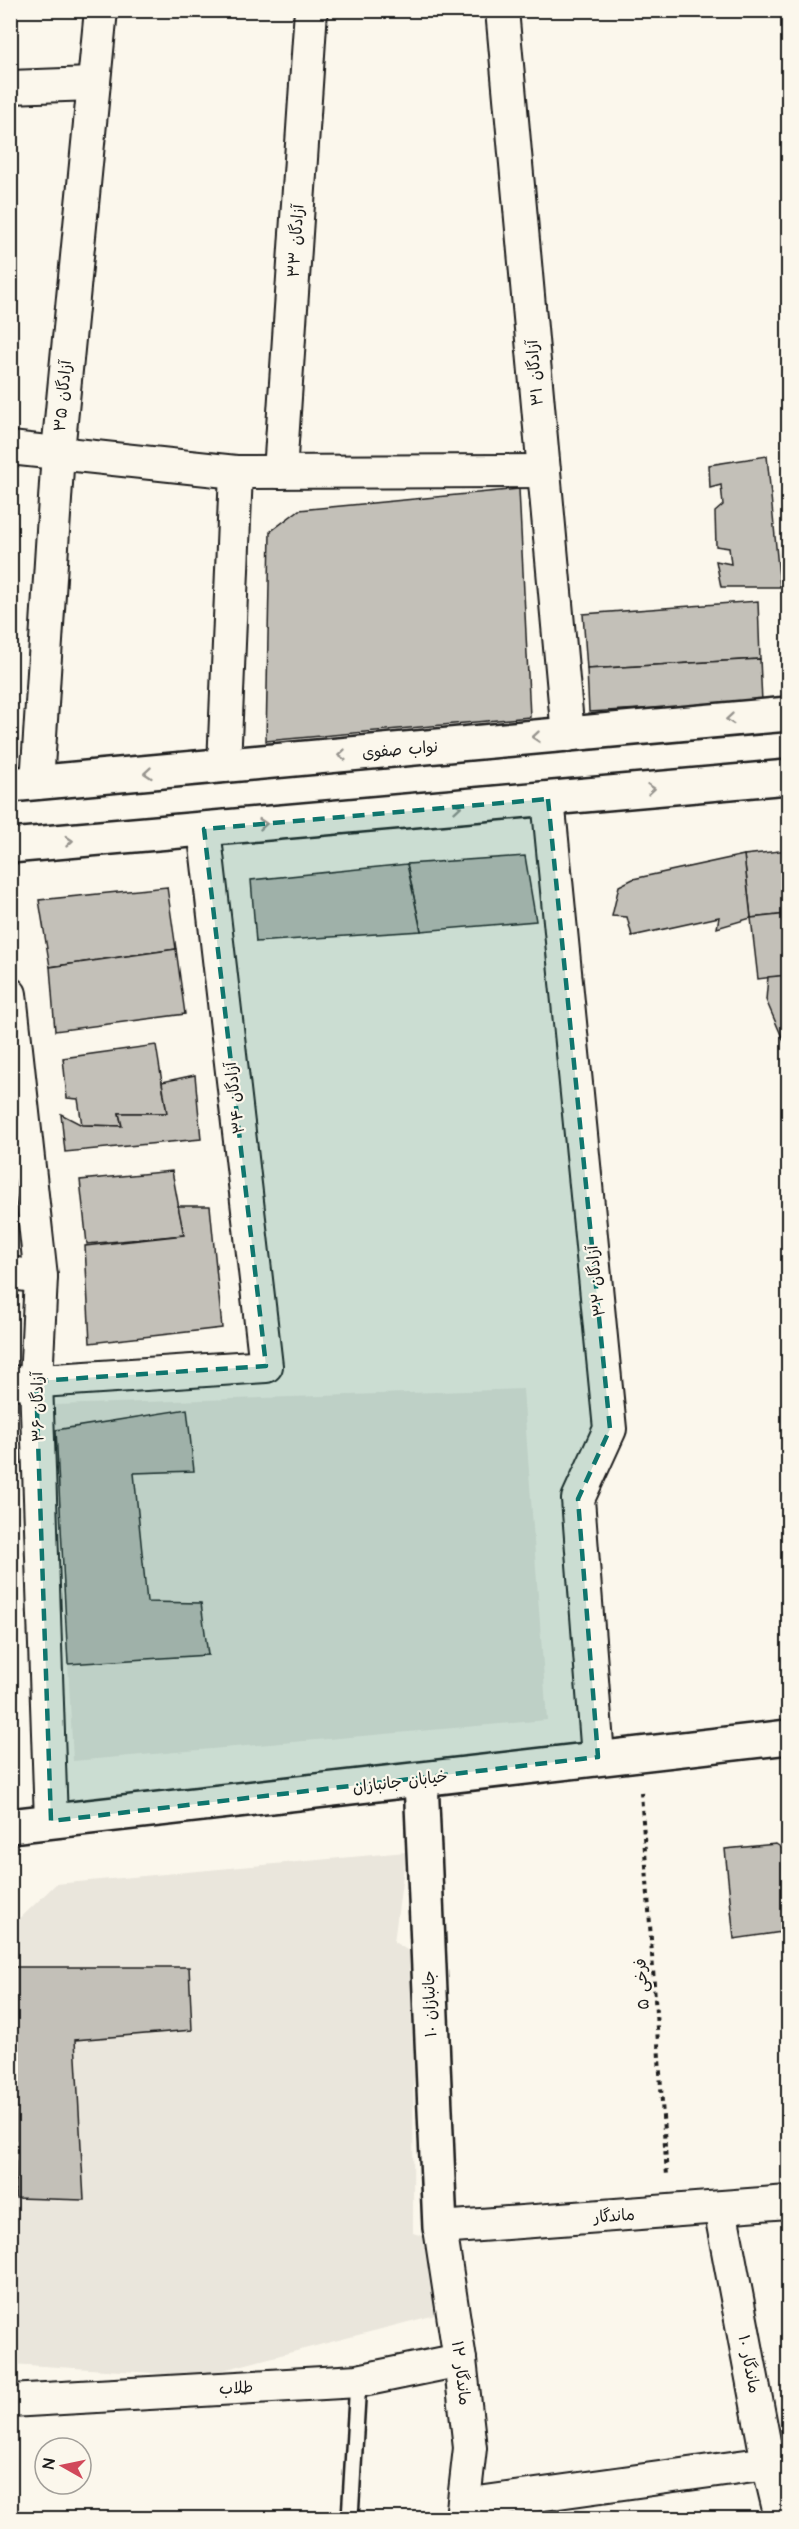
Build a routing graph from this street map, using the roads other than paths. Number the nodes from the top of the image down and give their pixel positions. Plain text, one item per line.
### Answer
1 (100, 10) edge
2 (311, 10) edge
3 (502, 10) edge
4 (92, 84) junction
5 (10, 87) edge
6 (10, 448) edge
7 (58, 452) junction
8 (544, 471) junction
9 (236, 472) junction
10 (280, 472) junction
11 (789, 714) edge
12 (568, 735) junction
13 (224, 765) junction
14 (789, 777) edge
15 (24, 784) edge
16 (548, 798) junction
17 (204, 829) junction
18 (10, 846) edge
19 (10, 994) edge
20 (10, 1273) edge
21 (41, 1277) junction
22 (23, 1382) edge
23 (789, 1737) edge
24 (598, 1757) junction
25 (421, 1780) junction
26 (51, 1821) junction
27 (10, 1826) edge
28 (789, 2202) edge
29 (720, 2208) junction
30 (440, 2228) junction
31 (460, 2360) junction
32 (358, 2380) junction
33 (10, 2401) edge
34 (768, 2463) junction
35 (463, 2512) edge
36 (350, 2518) edge
37 (781, 2518) edge

1 - 4 street, آزادگان ۳۵
2 - 10 street, آزادگان ۳۳
3 - 8 street, آزادگان ۳۱
4 - 5 street
4 - 7 street, آزادگان ۳۵
6 - 7 street
7 - 9 street
7 - 15 street, آزادگان ۳۵
8 - 10 street
8 - 12 street, آزادگان ۳۱
9 - 10 street
9 - 13 street
11 -> 12 main road, نواب صفوی
12 -> 13 main road, نواب صفوی
13 -> 15 main road, نواب صفوی
16 -> 14 main road
17 -> 16 main road
16 - 24 street, آزادگان ۳۲
18 -> 17 main road
17 - 22 street, آزادگان ۳۴
19 - 21 street, آزادگان ۳۶
20 - 21 street
21 - 22 street, آزادگان ۳۶
22 - 26 street, آزادگان ۳۶
23 - 24 main road, خیابان جانبازان
24 - 25 main road, خیابان جانبازان
25 - 26 main road, خیابان جانبازان
25 - 30 main road, جانبازان ۱۰
26 - 27 main road, خیابان جانبازان
28 - 29 street, ماندگار
29 - 30 street, ماندگار
29 - 34 street, ماندگار ۱۰
30 - 31 street, ماندگار ۱۲
31 - 32 street, طلاب
31 - 35 street, ماندگار ۱۲
32 - 33 street, طلاب
32 - 36 lane
34 - 35 street
34 - 37 street, ماندگار ۱۰

